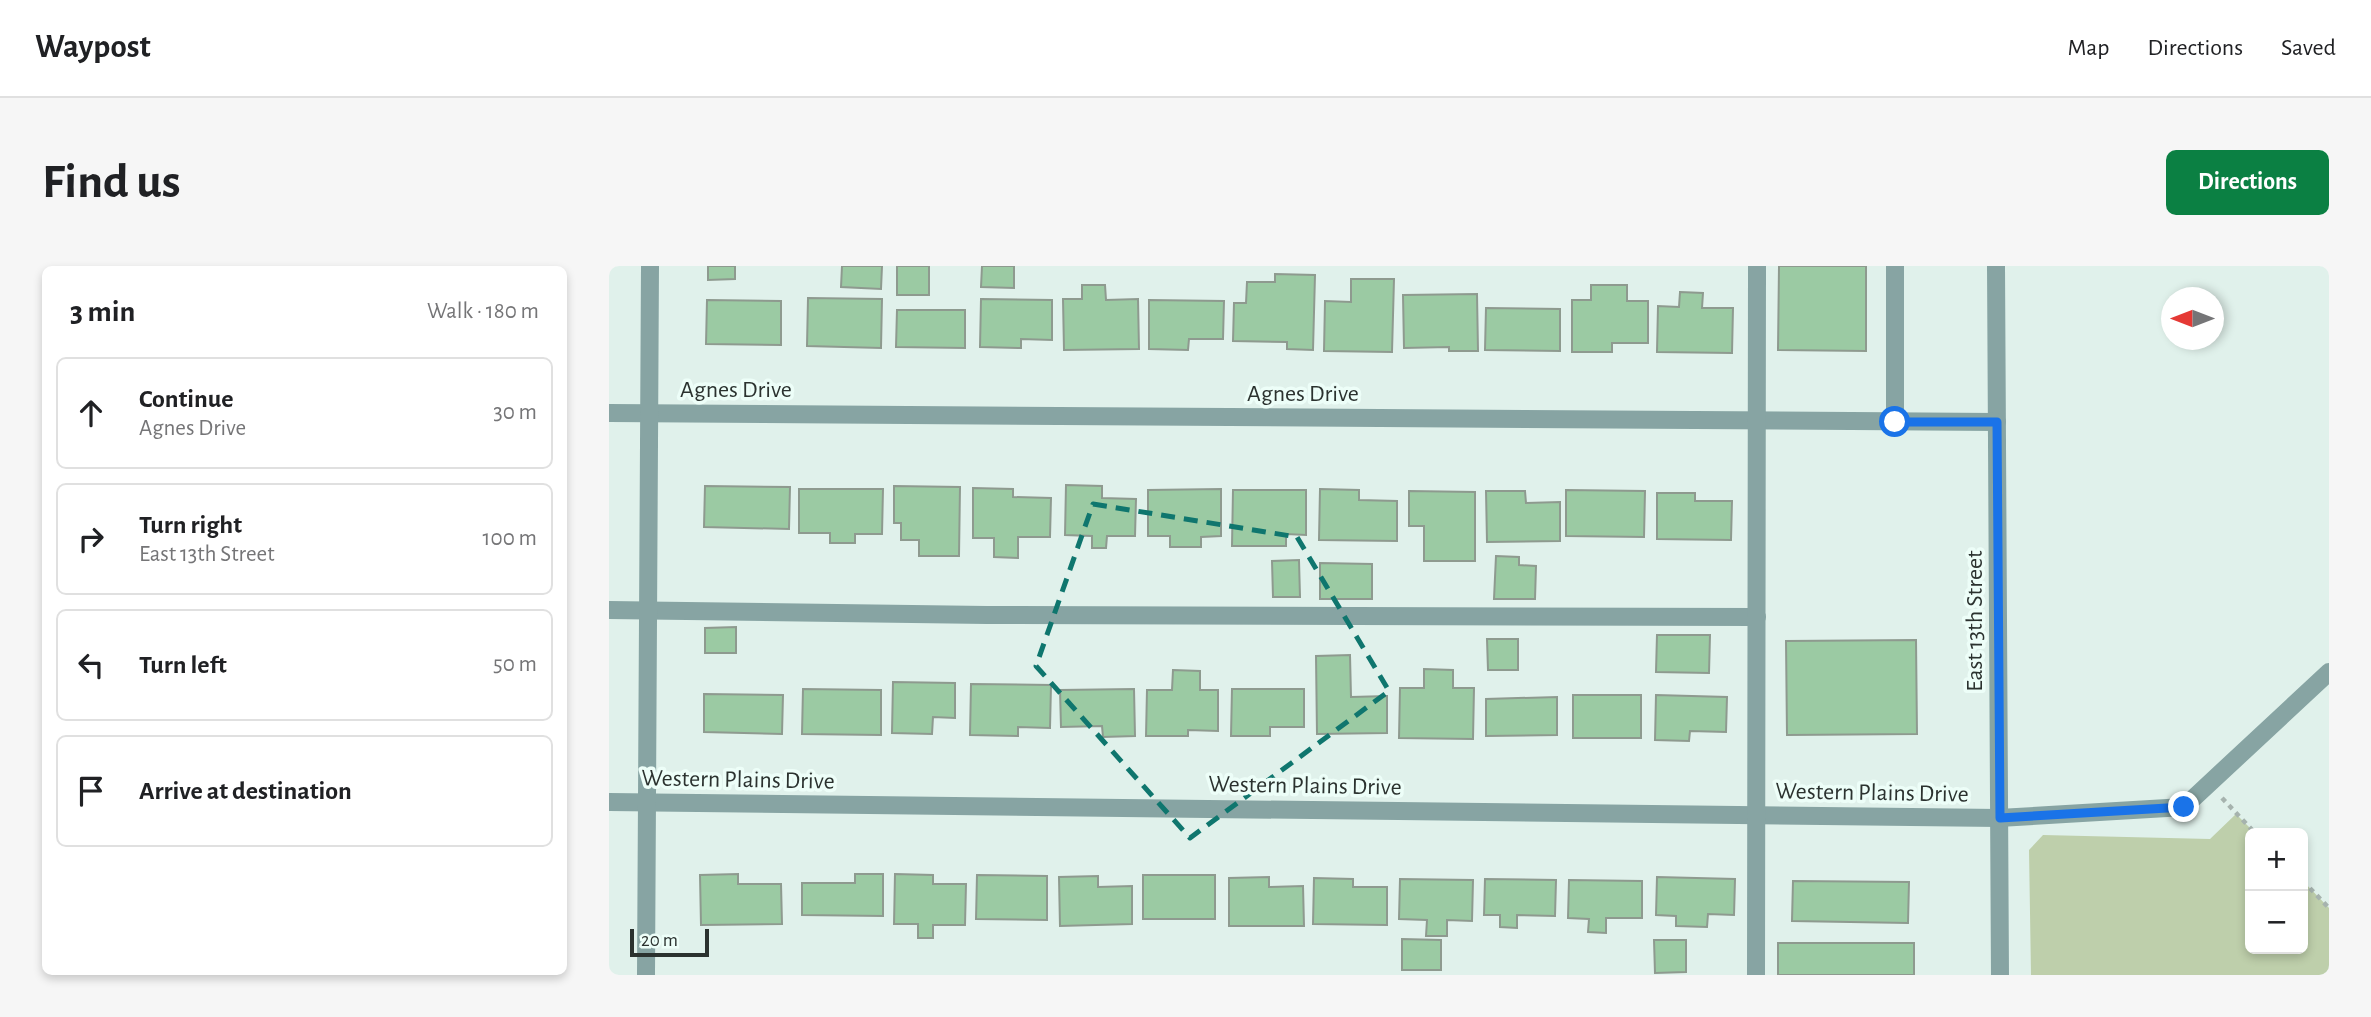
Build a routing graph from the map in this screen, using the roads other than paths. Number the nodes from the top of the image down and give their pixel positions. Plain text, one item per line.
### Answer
1 (650, 266) edge
2 (1757, 266) edge
3 (1895, 266) edge
4 (1996, 266) edge
5 (609, 413) edge
6 (649, 413) junction
7 (1757, 421) junction
8 (1895, 422) junction
9 (1997, 422) junction
10 (609, 610) edge
11 (648, 611) junction
12 (1757, 617) junction
13 (2329, 672) edge
14 (609, 802) edge
15 (647, 803) junction
16 (1757, 815) junction
17 (2000, 818) junction
18 (646, 975) edge
19 (1756, 975) edge
20 (2000, 975) edge

1 - 6 street
2 - 7 street
3 - 8 street
4 - 9 street, East 13th Street
5 - 6 street, Agnes Drive
6 - 7 street, Agnes Drive
6 - 11 street
7 - 8 street, Agnes Drive
7 - 12 street
8 - 9 street, Agnes Drive
9 - 17 street, East 13th Street
10 - 11 street
11 - 12 street
11 - 15 street
12 - 16 street
13 - 17 street, Western Plains Drive
14 - 15 street, Western Plains Drive
15 - 16 street, Western Plains Drive
15 - 18 street
16 - 17 street, Western Plains Drive
16 - 19 street
17 - 20 street, East 13th Street

